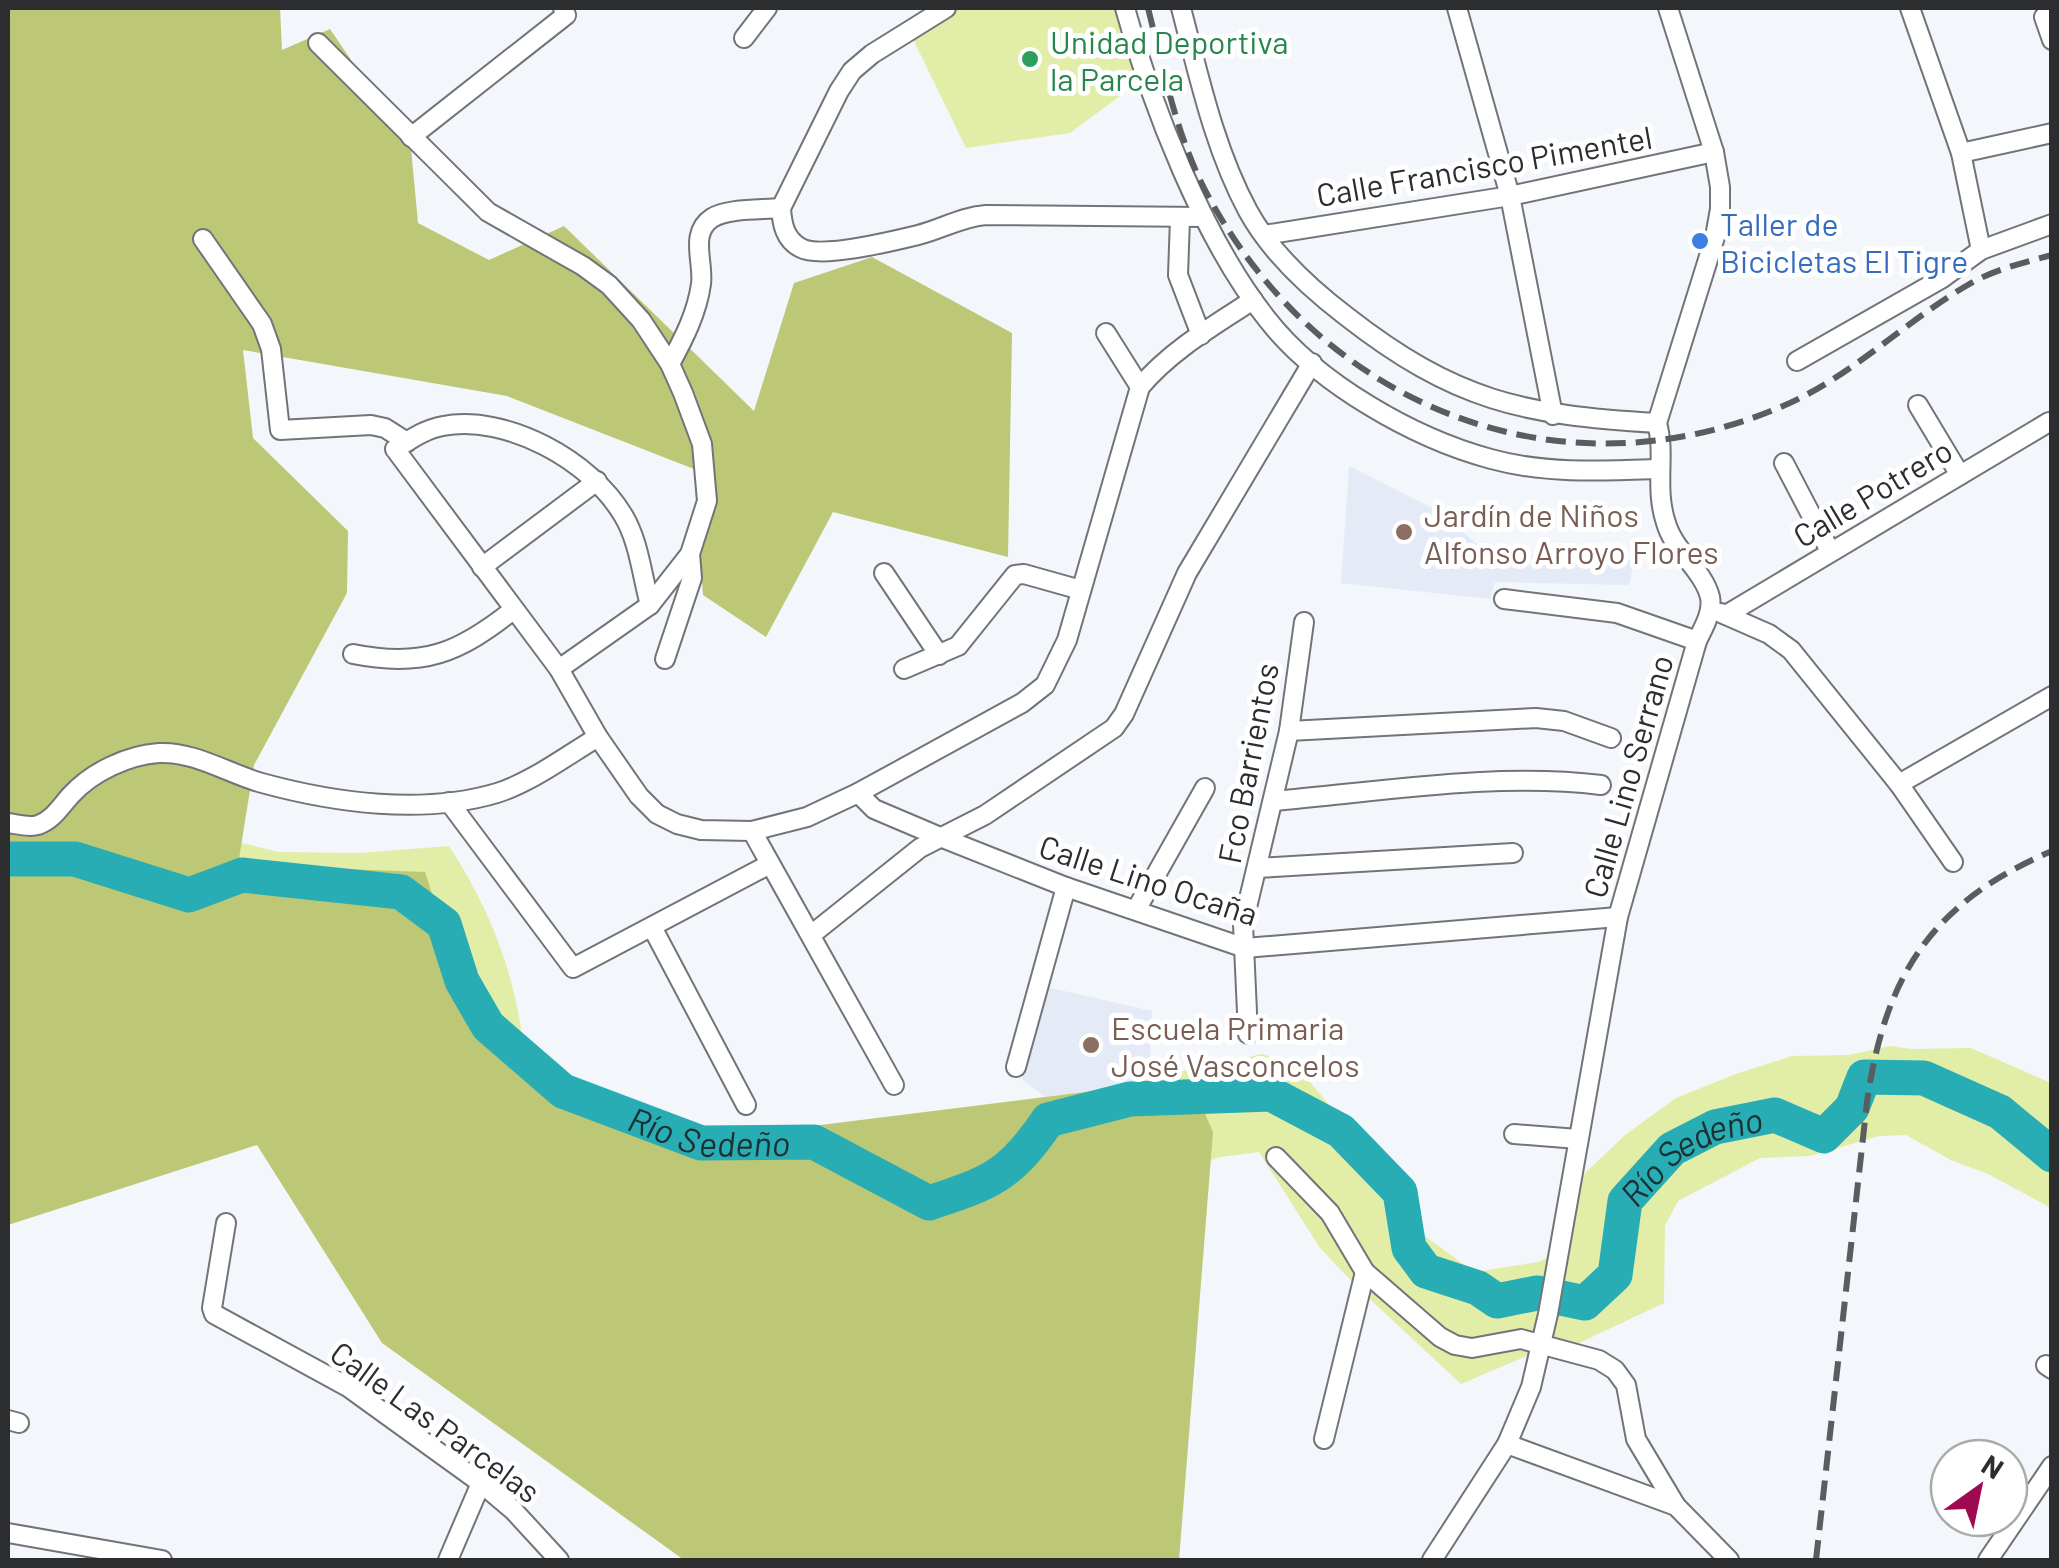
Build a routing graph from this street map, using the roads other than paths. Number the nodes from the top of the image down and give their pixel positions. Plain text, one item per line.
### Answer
1 (767, 8) edge
2 (946, 8) edge
3 (1125, 8) edge
4 (1181, 8) edge
5 (1457, 8) edge
6 (1668, 8) edge
7 (1910, 8) edge
8 (564, 12) edge
9 (2044, 17) dead end
10 (744, 38) dead end
11 (2052, 40) edge
12 (318, 43) dead end
13 (2052, 133) edge
14 (410, 138) junction
15 (1714, 152) junction
16 (1961, 153) junction
17 (1510, 196) junction
18 (781, 208) junction
19 (1204, 217) junction
20 (1180, 219) junction
21 (2052, 224) edge
22 (1264, 235) junction
23 (203, 239) dead end
24 (1981, 250) junction
25 (1252, 300) junction
26 (1106, 334) dead end
27 (1201, 334) junction
28 (1798, 360) dead end
29 (1312, 363) junction
30 (670, 364) junction
31 (1140, 388) junction
32 (1918, 405) dead end
33 (1552, 415) junction
34 (1658, 422) junction
35 (2049, 422) edge
36 (406, 442) junction
37 (1784, 463) dead end
38 (1658, 469) junction
39 (1960, 475) junction
40 (597, 481) junction
41 (1830, 551) junction
42 (690, 554) junction
43 (482, 567) junction
44 (884, 573) dead end
45 (1081, 590) junction
46 (1504, 600) dead end
47 (650, 605) junction
48 (513, 610) junction
49 (1719, 612) junction
50 (1304, 622) dead end
51 (1697, 642) junction
52 (354, 654) dead end
53 (940, 656) junction
54 (665, 660) dead end
55 (904, 669) dead end
56 (559, 670) junction
57 (2052, 696) edge
58 (1289, 731) junction
59 (598, 737) junction
60 (1611, 738) dead end
61 (1899, 784) junction
62 (1601, 786) dead end
63 (1205, 788) dead end
64 (858, 793) junction
65 (1273, 801) junction
66 (449, 802) junction
67 (8, 822) edge
68 (752, 830) junction
69 (940, 837) junction
70 (1513, 853) dead end
71 (1953, 862) dead end
72 (770, 864) junction
73 (1256, 868) junction
74 (1066, 887) junction
75 (1136, 910) junction
76 (1618, 917) junction
77 (652, 926) junction
78 (812, 935) junction
79 (1246, 948) junction
80 (1248, 1034) dead end
81 (1016, 1068) dead end
82 (894, 1086) dead end
83 (746, 1106) dead end
84 (1514, 1134) dead end
85 (1578, 1139) junction
86 (1276, 1157) dead end
87 (226, 1223) dead end
88 (1365, 1272) junction
89 (1541, 1344) junction
90 (1324, 1439) dead end
91 (1507, 1444) junction
92 (2052, 1466) edge
93 (481, 1483) junction
94 (1676, 1506) junction
95 (8, 1533) edge
96 (162, 1560) edge
97 (448, 1560) edge
98 (559, 1560) edge
99 (1432, 1560) edge
100 (1729, 1560) edge
101 (1988, 1560) edge

1 - 10 street
2 - 18 street
3 - 19 street
4 - 22 street
5 - 17 street
6 - 15 street
7 - 16 street
8 - 14 street
9 - 11 street
12 - 14 street
13 - 16 street
14 - 30 street
15 - 17 street, Calle Francisco Pimentel
15 - 34 street
16 - 24 street
17 - 22 street, Calle Francisco Pimentel
17 - 33 street
18 - 20 street
18 - 30 street
19 - 20 street
19 - 25 street
20 - 27 street
21 - 24 street
22 - 33 street
23 - 36 street
24 - 28 street
25 - 27 street
25 - 29 street
26 - 31 street
27 - 31 street
29 - 38 street
29 - 69 street
30 - 42 street
31 - 45 street
32 - 39 street
33 - 34 street
34 - 38 street
35 - 39 street, Calle Potrero
36 - 40 street
36 - 43 street
37 - 41 street
38 - 49 street
39 - 41 street, Calle Potrero
40 - 43 street
40 - 47 street
41 - 49 street, Calle Potrero
42 - 47 street
42 - 54 street
43 - 48 street
44 - 53 street
45 - 53 street
45 - 64 street
46 - 51 street
47 - 56 street
48 - 52 street
48 - 56 street
49 - 51 street, Calle Lino Serrano
49 - 61 street
50 - 58 street, Fco Barrientos
51 - 76 street, Calle Lino Serrano
53 - 55 street
56 - 59 street
57 - 61 street
58 - 60 street
58 - 65 street, Fco Barrientos
59 - 66 street
59 - 68 street
61 - 71 street
62 - 65 street
63 - 75 street
64 - 68 street
64 - 69 street, Calle Lino Ocaña
65 - 73 street, Fco Barrientos
66 - 67 street
66 - 77 street
68 - 72 street
69 - 74 street, Calle Lino Ocaña
69 - 78 street
70 - 73 street
72 - 77 street
72 - 78 street
73 - 79 street, Fco Barrientos
74 - 75 street, Calle Lino Ocaña
74 - 81 street
75 - 79 street, Calle Lino Ocaña
76 - 79 street, Calle Lino Ocaña
76 - 85 street, Calle Lino Serrano
77 - 83 street
78 - 82 street
79 - 80 street, Fco Barrientos
84 - 85 street
85 - 89 street, Calle Lino Serrano
86 - 88 street
87 - 93 street, Calle Las Parcelas
88 - 89 street
88 - 90 street
89 - 91 street, Calle Lino Serrano
89 - 94 street
91 - 94 street
91 - 99 street, Calle Lino Serrano
92 - 101 street
93 - 97 street
93 - 98 street, Calle Las Parcelas
94 - 100 street
95 - 96 street

